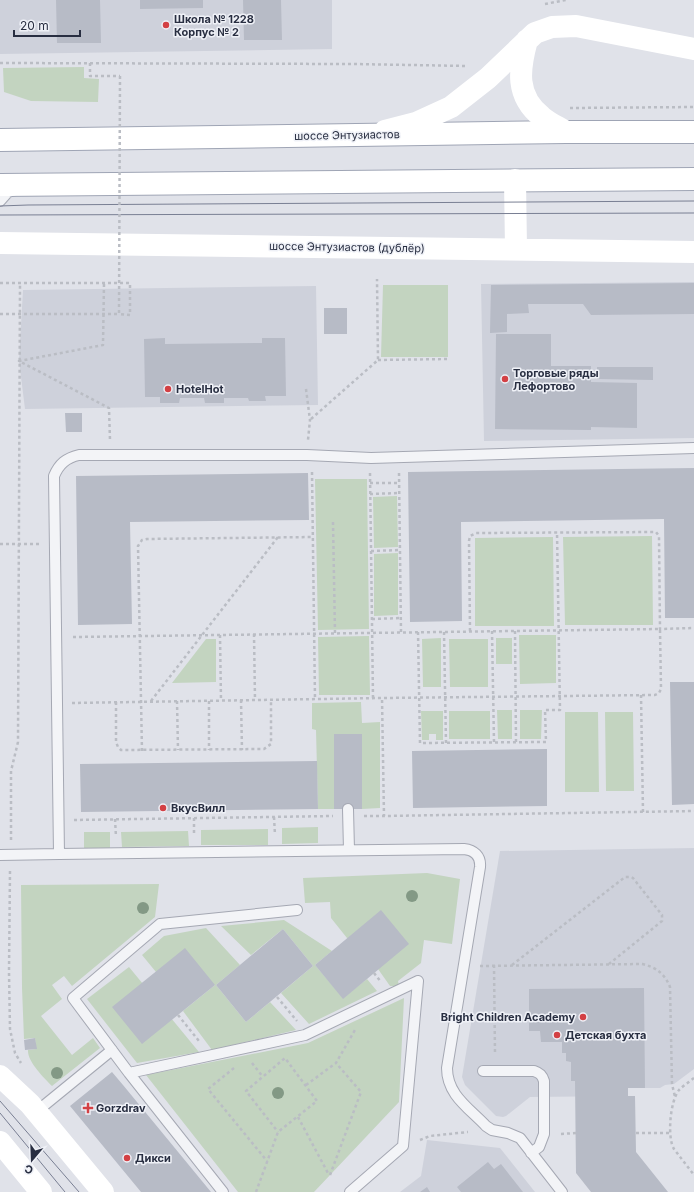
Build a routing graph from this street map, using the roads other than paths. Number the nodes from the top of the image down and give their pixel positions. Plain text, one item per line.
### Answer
1 (527, 40) junction
2 (694, 49) edge
3 (566, 132) junction
4 (694, 132) edge
5 (369, 135) junction
6 (0, 140) edge
7 (694, 179) edge
8 (514, 180) junction
9 (0, 185) edge
10 (30, 186) junction
11 (0, 201) edge
12 (0, 243) edge
13 (516, 249) junction
14 (694, 252) edge
15 (694, 448) edge
16 (348, 812) road end
17 (349, 850) junction
18 (60, 854) junction
19 (0, 855) edge
20 (297, 910) dead end
21 (112, 1050) junction
22 (483, 1071) dead end
23 (129, 1073) junction
24 (0, 1076) edge
25 (36, 1112) junction
26 (0, 1142) edge
27 (531, 1153) junction
28 (41, 1192) edge
29 (103, 1192) edge
30 (222, 1192) edge
31 (350, 1192) edge
32 (562, 1192) edge

1 - 2 main road
1 - 3 main road
1 - 5 main road
3 - 4 main road, шоссе Энтузиастов
3 - 5 main road, шоссе Энтузиастов
5 - 6 main road, шоссе Энтузиастов
7 - 8 main road
8 - 10 main road
8 - 13 main road
9 - 10 main road
10 - 11 lane
12 - 13 main road, шоссе Энтузиастов (дублёр)
13 - 14 main road, шоссе Энтузиастов (дублёр)
15 - 18 lane
16 - 17 lane
17 - 18 lane
17 - 27 lane
18 - 19 lane
20 - 21 lane
21 - 23 lane
21 - 25 lane
22 - 27 lane
23 - 30 lane
23 - 31 lane
24 - 25 main road
25 - 29 main road
26 - 28 main road
27 - 32 lane

